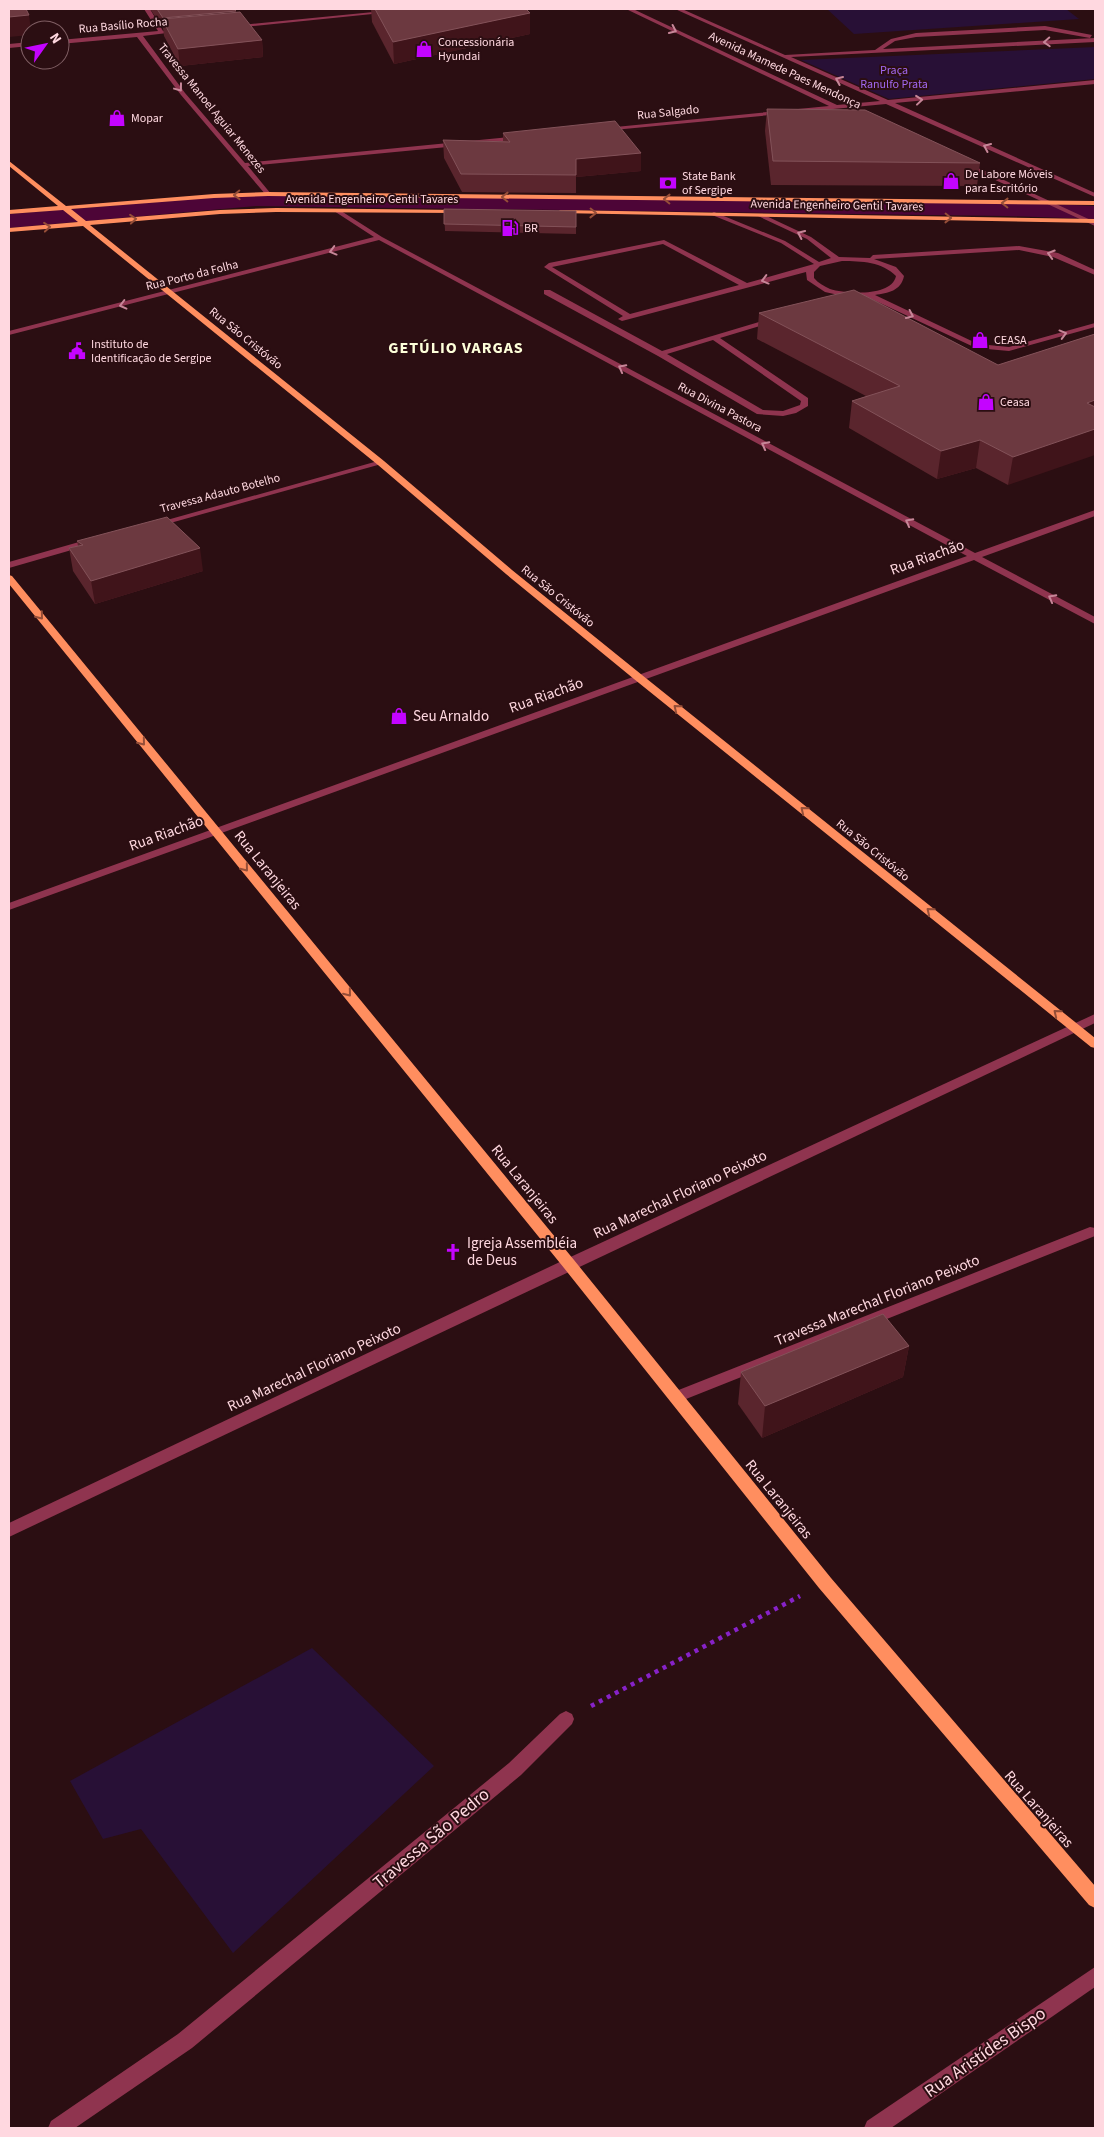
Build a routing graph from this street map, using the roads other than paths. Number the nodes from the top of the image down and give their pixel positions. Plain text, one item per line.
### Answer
1 (147, 9) edge
2 (419, 9) edge
3 (629, 9) edge
4 (678, 9) edge
5 (396, 10) edge
6 (230, 26) edge
7 (192, 30) edge
8 (162, 33) junction
9 (139, 35) junction
10 (1095, 39) edge
11 (70, 41) edge
12 (876, 51) junction
13 (782, 56) junction
14 (1095, 82) edge
15 (891, 103) junction
16 (836, 107) junction
17 (854, 115) edge
18 (602, 130) edge
19 (534, 137) edge
20 (954, 159) edge
21 (9, 163) edge
22 (243, 165) junction
23 (268, 194) junction
24 (1095, 196) edge
25 (1095, 203) edge
26 (1056, 205) junction
27 (63, 208) junction
28 (336, 210) junction
29 (469, 211) edge
30 (9, 212) edge
31 (556, 212) edge
32 (714, 214) junction
33 (760, 215) junction
34 (1090, 221) edge
35 (84, 223) junction
36 (9, 230) edge
37 (380, 238) junction
38 (837, 259) junction
39 (855, 259) junction
40 (815, 266) junction
41 (1095, 273) edge
42 (746, 286) junction
43 (547, 292) dead end
44 (170, 293) junction
45 (847, 294) junction
46 (866, 294) junction
47 (828, 300) edge
48 (781, 316) edge
49 (629, 317) junction
50 (606, 324) junction
51 (1095, 325) edge
52 (9, 333) edge
53 (716, 338) junction
54 (661, 354) junction
55 (381, 463) junction
56 (1095, 513) edge
57 (141, 528) edge
58 (103, 538) edge
59 (973, 556) junction
60 (9, 565) edge
61 (9, 578) edge
62 (1095, 621) edge
63 (638, 677) junction
64 (215, 831) junction
65 (9, 907) edge
66 (1095, 1018) edge
67 (1077, 1029) junction
68 (1095, 1044) edge
69 (1090, 1232) dead end
70 (569, 1264) junction
71 (676, 1397) junction
72 (9, 1530) edge
73 (566, 1719) road end
74 (1095, 1899) edge
75 (1095, 1976) edge
76 (58, 2128) edge
77 (874, 2128) edge

1 - 8 street
2 - 5 street
3 -> 16 street, Avenida Mamede Paes Mendonça
4 - 13 street, Avenida Mamede Paes Mendonça
5 - 6 street
7 - 8 street, Rua Basílio Rocha
8 - 9 street, Rua Basílio Rocha
9 - 11 street, Rua Basílio Rocha
9 -> 22 street, Travessa Manoel Aguiar Menezes
10 -> 12 street
10 - 12 street
12 - 13 street
15 -> 13 street, Avenida Mamede Paes Mendonça
15 -> 14 street, Rua Salgado
15 - 16 street, Rua Salgado
24 -> 15 street, Avenida Mamede Paes Mendonça
16 - 17 street, Avenida Mamede Paes Mendonça
16 - 18 street, Rua Salgado
19 - 22 street
20 - 26 street
21 - 27 main road, Rua São Cristóvão
22 - 23 street, Travessa Manoel Aguiar Menezes
26 -> 23 main road, Avenida Engenheiro Gentil Tavares
23 -> 27 main road, Avenida Engenheiro Gentil Tavares
25 - 26 main road, Avenida Engenheiro Gentil Tavares
26 - 34 street
27 - 30 main road, Avenida Engenheiro Gentil Tavares
27 - 35 main road, Rua São Cristóvão
28 - 29 main road, Avenida Engenheiro Gentil Tavares
35 -> 28 main road, Avenida Engenheiro Gentil Tavares
28 - 37 street, Rua Divina Pastora
31 -> 32 main road, Avenida Engenheiro Gentil Tavares
32 - 33 main road, Avenida Engenheiro Gentil Tavares
32 - 40 street
33 -> 34 main road, Avenida Engenheiro Gentil Tavares
38 -> 33 street
36 -> 35 main road, Avenida Engenheiro Gentil Tavares
35 - 44 main road, Rua São Cristóvão
37 -> 44 street, Rua Porto da Folha
59 -> 37 street, Rua Divina Pastora
38 - 39 street
38 - 40 street
41 -> 39 street
39 - 46 street
40 -> 42 street
40 - 45 street
42 - 49 street
42 - 49 street
43 - 50 street
44 -> 52 street, Rua Porto da Folha
44 - 55 main road, Rua São Cristóvão
45 - 46 street
45 - 47 street
46 -> 51 street
48 - 53 street
49 - 50 street
50 - 54 street
53 - 54 street
53 - 54 street
55 - 57 street, Travessa Adauto Botelho
55 - 63 main road, Rua São Cristóvão
56 - 59 street, Rua Riachão
58 - 60 street
62 -> 59 street, Rua Divina Pastora
59 - 63 street, Rua Riachão
61 -> 64 main road, Rua Laranjeiras
63 - 64 street, Rua Riachão
67 -> 63 main road, Rua São Cristóvão
64 - 65 street, Rua Riachão
64 -> 70 main road, Rua Laranjeiras
66 - 67 street, Rua Marechal Floriano Peixoto
67 - 68 main road, Rua São Cristóvão
67 - 70 street, Rua Marechal Floriano Peixoto
69 - 71 street, Travessa Marechal Floriano Peixoto
70 - 71 main road, Rua Laranjeiras
70 - 72 street, Rua Marechal Floriano Peixoto
71 - 74 main road, Rua Laranjeiras
73 - 76 street, Travessa São Pedro
75 - 77 street, Rua Aristídes Bispo

